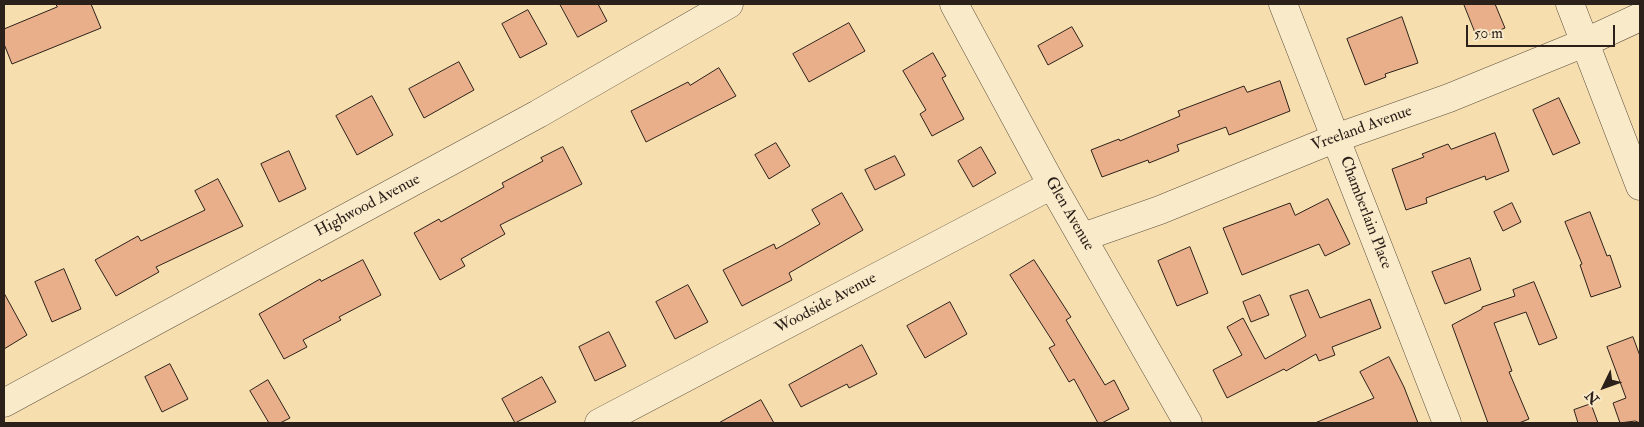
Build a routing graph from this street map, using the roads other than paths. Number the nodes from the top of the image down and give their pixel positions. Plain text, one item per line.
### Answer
1 (729, 4) edge
2 (954, 4) edge
3 (1283, 4) edge
4 (1570, 4) edge
5 (1640, 17) edge
6 (1584, 43) junction
7 (1336, 138) junction
8 (1052, 185) junction
9 (1640, 186) edge
10 (1082, 237) junction
11 (4, 403) edge
12 (599, 423) edge
13 (1188, 423) edge
14 (1447, 423) edge

1 - 11 street, Highwood Avenue
2 - 8 street, Glen Avenue
3 - 7 street, Chamberlain Place
4 - 6 street
5 - 6 street, Vreeland Avenue
6 - 7 street, Vreeland Avenue
6 - 9 street
7 - 10 street, Vreeland Avenue
7 - 14 street, Chamberlain Place
8 - 10 street, Glen Avenue
8 - 12 street, Woodside Avenue
10 - 13 street, Glen Avenue

